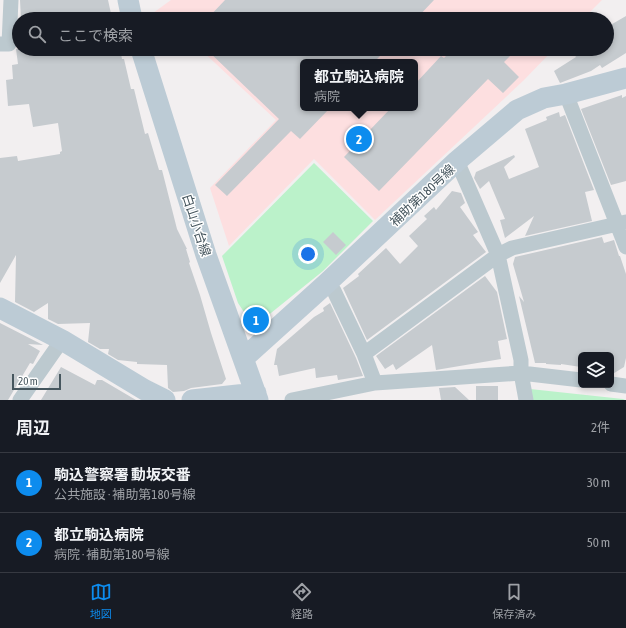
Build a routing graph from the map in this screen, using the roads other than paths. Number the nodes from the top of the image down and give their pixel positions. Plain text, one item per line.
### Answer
1 (10, 0) edge
2 (128, 0) edge
3 (131, 12) edge
4 (0, 44) edge
5 (143, 56) edge
6 (626, 78) edge
7 (566, 94) junction
8 (457, 161) junction
9 (622, 223) edge
10 (626, 247) edge
11 (498, 255) junction
12 (327, 284) junction
13 (0, 308) edge
14 (62, 340) junction
15 (364, 354) junction
16 (244, 358) junction
17 (521, 373) junction
18 (578, 380) edge
19 (375, 384) junction
20 (614, 384) edge
21 (626, 386) edge
22 (257, 397) edge
23 (20, 400) edge
24 (165, 400) edge
25 (192, 400) edge
26 (292, 400) edge
27 (526, 400) edge

1 - 4 street
2 - 3 street
5 - 16 street, 白山小台線
6 - 7 street, 補助第180号線
7 - 8 street, 補助第180号線
7 - 9 street
8 - 11 street
8 - 12 street, 補助第180号線
9 - 10 street
9 - 11 street
11 - 15 street
11 - 17 street
12 - 15 street
12 - 16 street, 補助第180号線
13 - 14 street
14 - 23 street
14 - 24 street
15 - 19 street
16 - 22 street, 白山小台線
17 - 18 street
17 - 19 street
17 - 27 street
19 - 26 street
20 - 21 street
22 - 25 street

